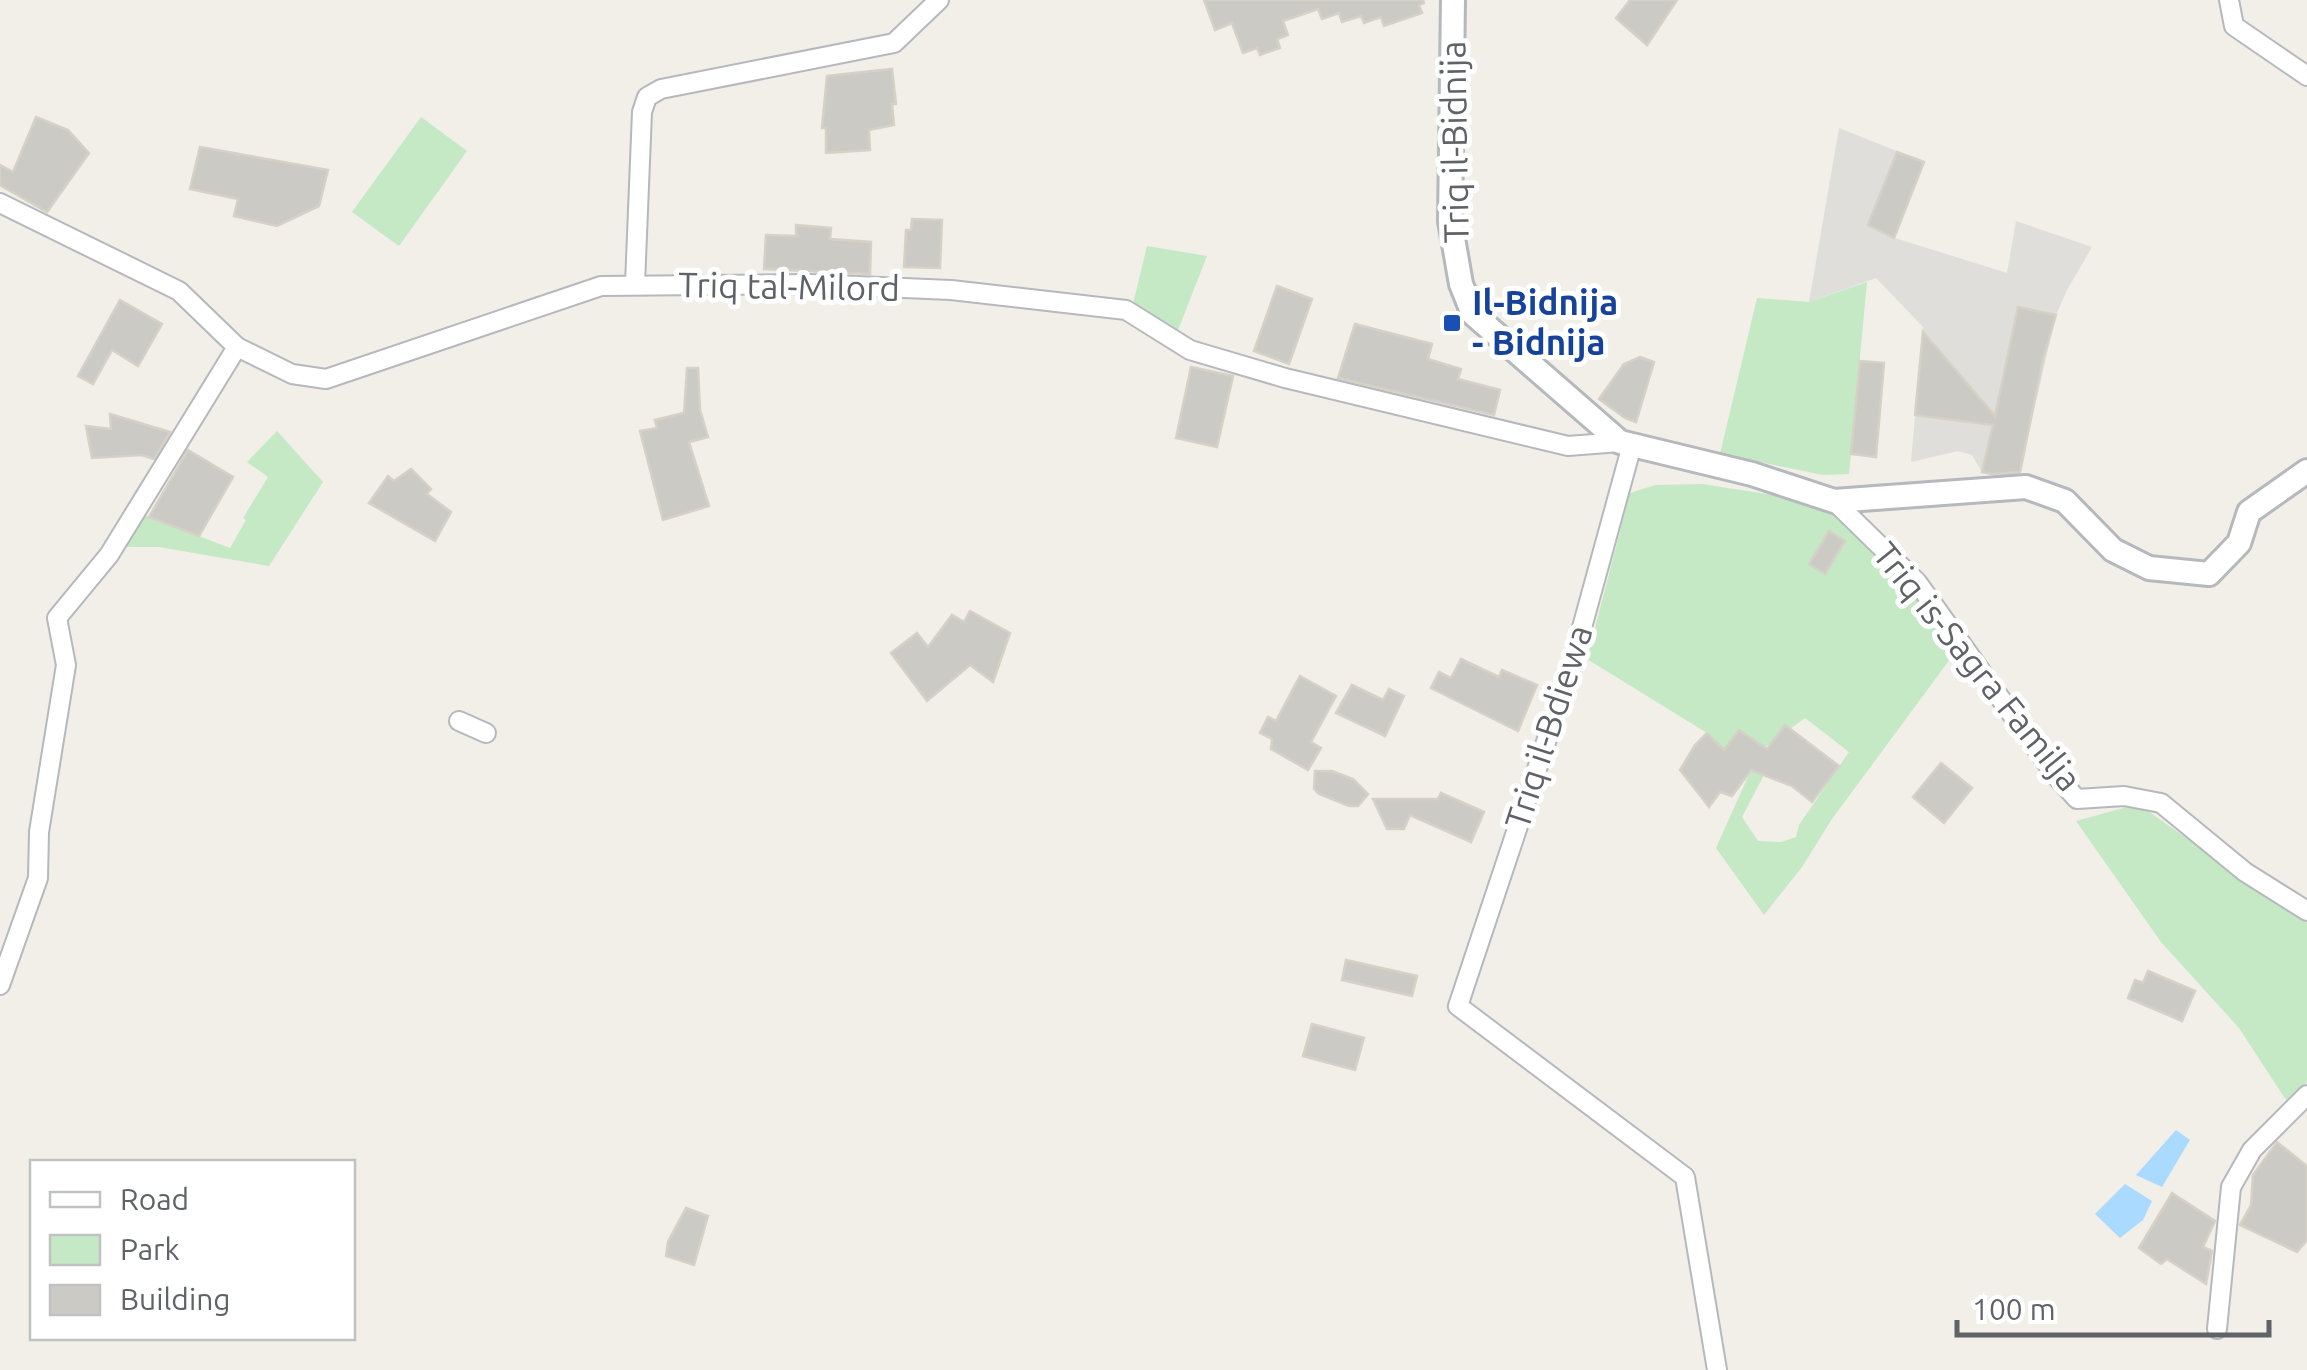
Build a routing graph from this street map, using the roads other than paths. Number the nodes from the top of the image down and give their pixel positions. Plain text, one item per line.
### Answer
1 (939, 0) edge
2 (1453, 0) edge
3 (2229, 0) edge
4 (2307, 76) edge
5 (0, 202) edge
6 (636, 284) junction
7 (237, 347) junction
8 (1626, 443) junction
9 (2307, 470) edge
10 (1834, 501) junction
11 (460, 720) dead end
12 (486, 733) dead end
13 (2307, 911) edge
14 (0, 985) edge
15 (2307, 1094) edge
16 (2217, 1329) dead end
17 (1717, 1370) edge

1 - 6 street
2 - 8 street, Triq il-Bidnija
3 - 4 street
5 - 7 street, Triq tal-Milord
6 - 7 street, Triq tal-Milord
6 - 8 street, Triq tal-Milord
7 - 14 street
8 - 10 street, Triq is-Sagra Familja
8 - 17 street, Triq il-Bdiewa
9 - 10 street
10 - 13 street, Triq is-Sagra Familja
11 - 12 street
15 - 16 street

